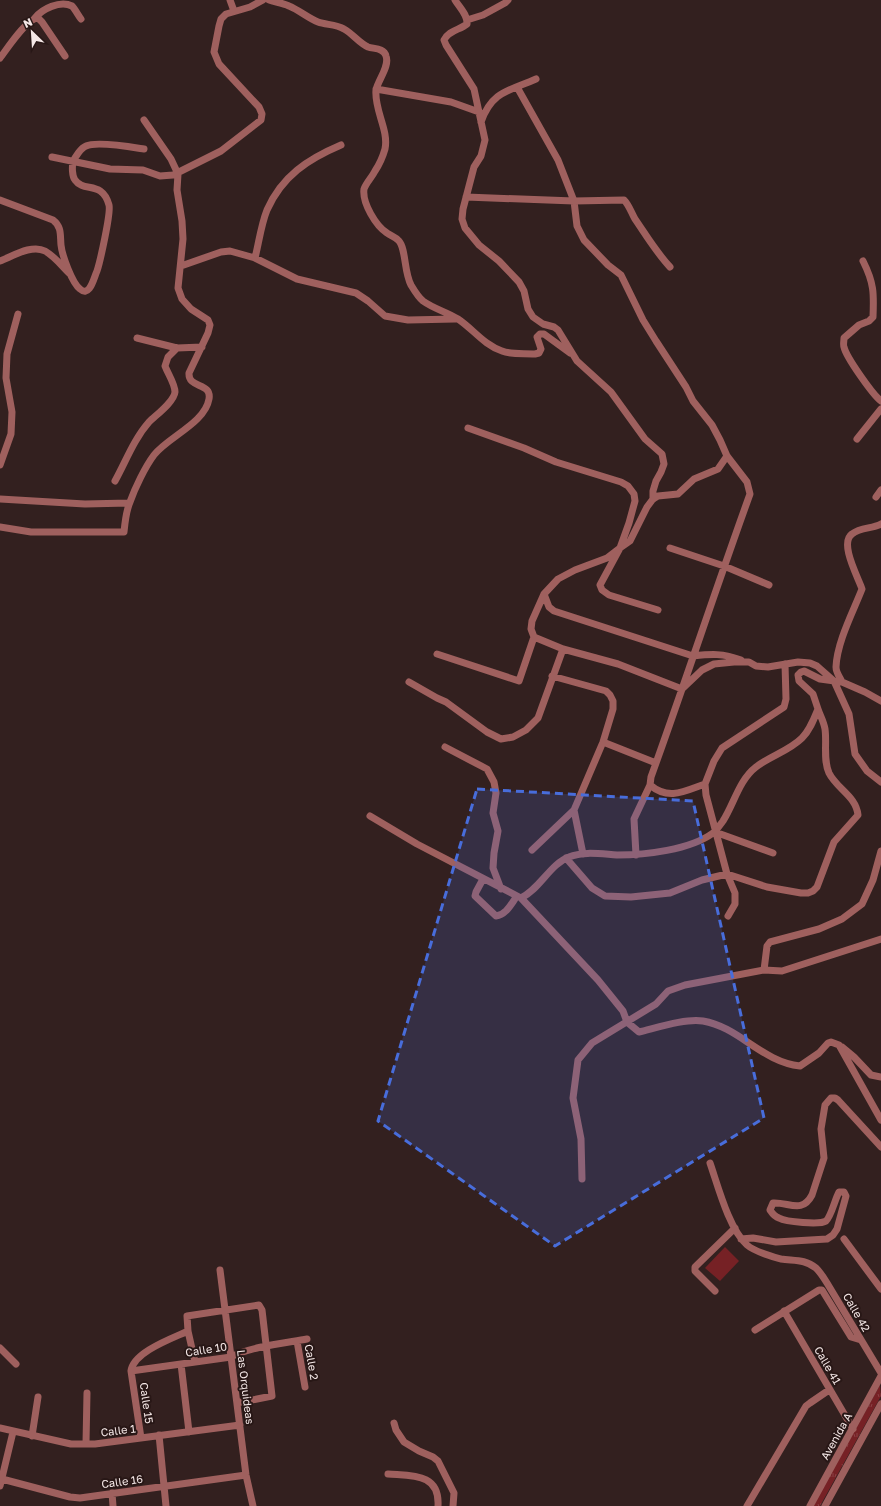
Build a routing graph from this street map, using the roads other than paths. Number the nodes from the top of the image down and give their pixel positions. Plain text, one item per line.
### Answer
1 (230, 0) edge
2 (263, 0) edge
3 (269, 0) edge
4 (455, 0) edge
5 (508, 0) edge
6 (234, 11) junction
7 (35, 18) junction
8 (81, 19) dead end
9 (467, 20) junction
10 (66, 56) dead end
11 (0, 58) edge
12 (536, 79) dead end
13 (517, 87) junction
14 (376, 89) junction
15 (479, 112) junction
16 (144, 120) dead end
17 (481, 122) junction
18 (341, 145) dead end
19 (144, 149) dead end
20 (52, 156) dead end
21 (73, 162) junction
22 (178, 174) junction
23 (466, 197) junction
24 (0, 200) edge
25 (574, 201) junction
26 (254, 258) junction
27 (0, 261) edge
28 (863, 261) dead end
29 (181, 266) junction
30 (670, 267) dead end
31 (71, 274) junction
32 (18, 314) dead end
33 (457, 318) junction
34 (137, 338) dead end
35 (202, 347) junction
36 (177, 348) junction
37 (577, 361) junction
38 (881, 401) edge
39 (881, 408) edge
40 (468, 428) dead end
41 (857, 439) dead end
42 (727, 456) junction
43 (0, 465) edge
44 (116, 481) dead end
45 (881, 490) edge
46 (876, 496) dead end
47 (653, 499) junction
48 (0, 500) edge
49 (129, 502) junction
50 (881, 524) edge
51 (0, 527) edge
52 (620, 548) junction
53 (670, 548) dead end
54 (724, 566) junction
55 (769, 585) dead end
56 (544, 594) junction
57 (658, 610) dead end
58 (534, 637) junction
59 (563, 649) junction
60 (437, 654) dead end
61 (692, 656) junction
62 (748, 662) junction
63 (785, 664) junction
64 (552, 676) junction
65 (838, 681) junction
66 (409, 682) dead end
67 (682, 689) junction
68 (881, 700) edge
69 (818, 709) junction
70 (603, 742) junction
71 (445, 747) dead end
72 (656, 763) junction
73 (881, 782) edge
74 (650, 784) junction
75 (705, 784) junction
76 (574, 810) junction
77 (370, 816) dead end
78 (715, 832) junction
79 (532, 850) dead end
80 (881, 851) edge
81 (773, 853) dead end
82 (583, 854) junction
83 (636, 855) junction
84 (566, 858) junction
85 (727, 874) junction
86 (483, 879) junction
87 (501, 889) junction
88 (519, 897) junction
89 (728, 916) dead end
90 (881, 939) edge
91 (764, 970) junction
92 (627, 1022) junction
93 (839, 1045) junction
94 (881, 1077) edge
95 (881, 1120) edge
96 (881, 1147) edge
97 (710, 1163) dead end
98 (582, 1179) dead end
99 (735, 1228) junction
100 (741, 1239) junction
101 (844, 1239) dead end
102 (220, 1270) dead end
103 (881, 1289) edge
104 (715, 1291) dead end
105 (226, 1311) junction
106 (784, 1311) junction
107 (755, 1330) dead end
108 (188, 1331) junction
109 (307, 1339) dead end
110 (861, 1340) junction
111 (297, 1341) junction
112 (266, 1347) junction
113 (0, 1348) edge
114 (231, 1357) junction
115 (195, 1362) junction
116 (16, 1364) dead end
117 (180, 1364) junction
118 (131, 1371) junction
119 (881, 1375) edge
120 (305, 1387) dead end
121 (829, 1390) junction
122 (87, 1393) dead end
123 (38, 1397) dead end
124 (237, 1402) junction
125 (881, 1404) edge
126 (394, 1423) dead end
127 (240, 1425) junction
128 (0, 1428) edge
129 (853, 1429) junction
130 (13, 1432) junction
131 (189, 1432) junction
132 (32, 1436) junction
133 (159, 1436) junction
134 (141, 1438) junction
135 (86, 1444) junction
136 (388, 1474) dead end
137 (246, 1475) junction
138 (1, 1483) edge
139 (164, 1486) junction
140 (112, 1494) junction
141 (113, 1506) edge
142 (166, 1506) edge
143 (253, 1506) edge
144 (438, 1506) edge
145 (453, 1506) edge
146 (748, 1506) edge
147 (810, 1506) edge
148 (825, 1506) edge

1 - 6 street
2 - 6 street
3 - 14 street
4 - 9 street
5 - 9 street
6 - 22 street
7 - 8 street
7 - 10 street
7 - 11 street
9 - 15 street
12 - 13 street
13 - 17 street
13 - 25 street
14 - 15 street
14 - 33 street
15 - 17 street
16 - 22 street
17 - 23 street
18 - 26 street
19 - 21 street
20 - 21 street
21 - 22 street
21 - 31 street
22 - 29 street
23 - 25 street
23 - 37 street
24 - 31 street
25 - 30 street
25 - 42 street
26 - 29 street
26 - 33 street
27 - 31 street
28 - 38 street
29 - 35 street
32 - 43 street
33 - 37 street
34 - 36 street
35 - 36 street
35 - 49 street
36 - 44 street
37 - 47 street
39 - 41 street
40 - 52 street
42 - 47 street
42 - 54 street
45 - 46 street
47 - 52 street
48 - 49 street
49 - 51 street
50 - 65 street
52 - 56 street
52 - 57 street
53 - 54 street
54 - 55 street
54 - 61 street
56 - 58 street
56 - 61 street
58 - 59 street
58 - 60 street
59 - 64 street
59 - 67 street
61 - 62 street
61 - 67 street
62 - 63 street
62 - 67 street
63 - 65 street
63 - 75 street
64 - 66 street
64 - 70 street
65 - 68 street
65 - 69 street
65 - 73 street
67 - 72 street
69 - 78 street
69 - 85 street
70 - 72 street
70 - 76 street
71 - 87 street
72 - 74 street
74 - 75 street
74 - 83 street
75 - 78 street
76 - 79 street
76 - 82 street
77 - 86 street
78 - 81 street
78 - 83 street
78 - 85 street
80 - 91 street
82 - 83 street
82 - 84 street
84 - 85 street
84 - 88 street
85 - 89 street
86 - 87 street
86 - 88 street
87 - 88 street
88 - 92 street
90 - 91 street
91 - 92 street
92 - 93 street
92 - 98 street
93 - 94 street
93 - 95 street
96 - 100 street
97 - 99 street
99 - 100 street
99 - 104 street
100 - 110 street, Calle 42
101 - 103 street
102 - 105 street, Las Orquideas
105 - 108 street
105 - 112 street
105 - 114 street, Las Orquideas
106 - 107 street
106 - 110 street
106 - 121 street, Calle 41
108 - 115 street
108 - 118 street
109 - 111 street, Calle 10
110 - 119 street, Calle 42
111 - 112 street, Calle 10
111 - 120 street, Calle 2
112 - 114 street, Calle 10
112 - 124 street
113 - 116 street
114 - 115 street, Calle 10
114 - 124 street, Las Orquideas
115 - 117 street, Calle 10
117 - 118 street, Calle 10
117 - 131 street
118 - 134 street, Calle 15
119 - 129 street, Avenida A
121 - 129 street, Calle 41
121 - 146 street
122 - 135 street
123 - 132 street
124 - 127 street, Las Orquideas
125 - 148 street
126 - 145 street
127 - 131 street, Calle 1
127 - 137 street, Las Orquideas
128 - 130 street, Calle 1
129 - 147 street, Avenida A
130 - 132 street, Calle 1
130 - 138 street
131 - 133 street, Calle 1
132 - 135 street, Calle 1
133 - 134 street, Calle 1
133 - 139 street
134 - 135 street, Calle 1
136 - 144 street
137 - 139 street, Calle 16
137 - 143 street, Las Orquideas
138 - 140 street, Calle 16
139 - 140 street, Calle 16
139 - 142 street
140 - 141 street

